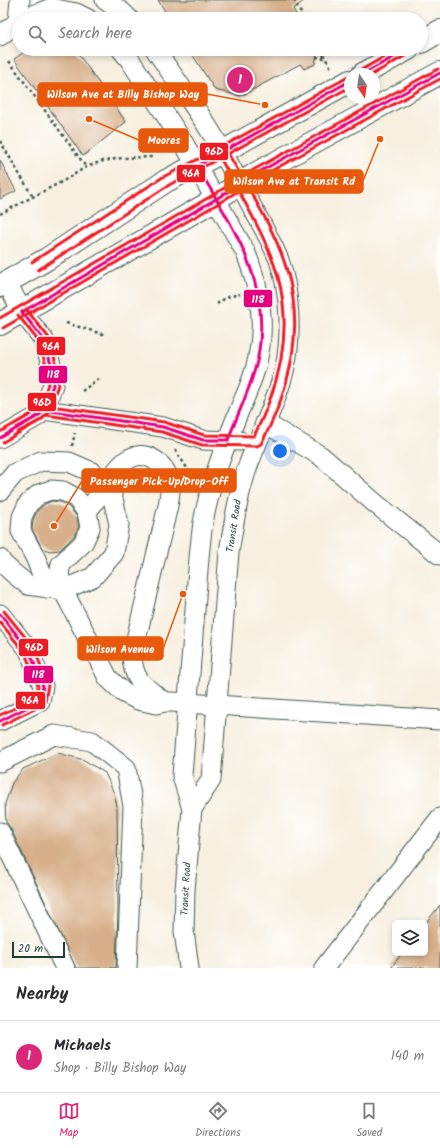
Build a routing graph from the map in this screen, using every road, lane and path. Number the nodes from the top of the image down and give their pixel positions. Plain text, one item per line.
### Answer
1 (20, 0) edge
2 (83, 0) edge
3 (105, 0) edge
4 (294, 0) edge
5 (123, 10) edge
6 (20, 12) edge
7 (41, 12) edge
8 (71, 12) edge
9 (91, 12) edge
10 (300, 12) edge
11 (12, 26) edge
12 (440, 32) edge
13 (0, 36) edge
14 (428, 38) edge
15 (127, 56) edge
16 (160, 56) edge
17 (316, 56) dead end
18 (395, 56) edge
19 (325, 58) joint
20 (9, 61) dead end
21 (331, 68) dead end
22 (374, 68) edge
23 (440, 73) edge
24 (344, 84) edge
25 (0, 141) edge
26 (222, 152) junction
27 (152, 157) dead end
28 (197, 166) junction
29 (86, 167) junction
30 (240, 184) junction
31 (32, 197) junction
32 (216, 199) junction
33 (0, 214) edge
34 (3, 284) edge
35 (241, 294) dead end
36 (216, 304) dead end
37 (22, 312) junction
38 (66, 323) dead end
39 (0, 324) edge
40 (106, 335) dead end
41 (101, 377) dead end
42 (82, 391) dead end
43 (44, 410) junction
44 (265, 423) junction
45 (0, 438) edge
46 (228, 440) junction
47 (257, 441) junction
48 (106, 485) junction
49 (0, 491) edge
50 (87, 512) junction
51 (440, 555) edge
52 (0, 559) edge
53 (55, 589) junction
54 (0, 614) edge
55 (164, 702) junction
56 (188, 704) junction
57 (217, 706) junction
58 (440, 720) edge
59 (1, 722) edge
60 (0, 762) edge
61 (192, 809) junction
62 (440, 818) edge
63 (0, 832) edge
64 (65, 968) edge
65 (127, 968) edge
66 (188, 968) edge
67 (324, 968) edge

1 - 6 street
2 - 9 street
3 - 5 street
4 - 10 path
7 - 8 street
11 - 13 street
12 - 14 main road
15 - 28 street, Transit Road
16 - 26 street, Transit Road
17 - 19 path
18 - 22 main road
19 - 21 path
20 - 29 path
23 - 30 main road
24 - 26 main road
25 - 31 path
26 - 28 main road
26 - 30 street, Transit Road
27 - 29 path
28 - 32 street, Transit Road
28 - 34 main road
29 - 31 path
30 - 32 main road
30 - 44 street, Transit Road
31 - 33 path
32 - 37 main road
32 - 46 street, Transit Road
34 - 37 street
35 - 36 path
37 - 39 main road
37 - 43 street
38 - 40 path
41 - 42 path
43 - 45 street
43 - 46 street
44 - 47 street, Transit Road
44 - 51 street
46 - 47 street
46 - 56 street, Transit Road
47 - 57 street, Transit Road
48 - 49 street
48 - 50 street
48 - 53 street
48 - 55 street
50 - 53 street
50 - 53 street
52 - 53 street
53 - 55 street
54 - 59 street
55 - 56 street
56 - 57 street
56 - 61 street, Transit Road
57 - 58 street
57 - 61 street, Transit Road
60 - 65 street
61 - 66 street, Transit Road
62 - 67 street
63 - 64 street

